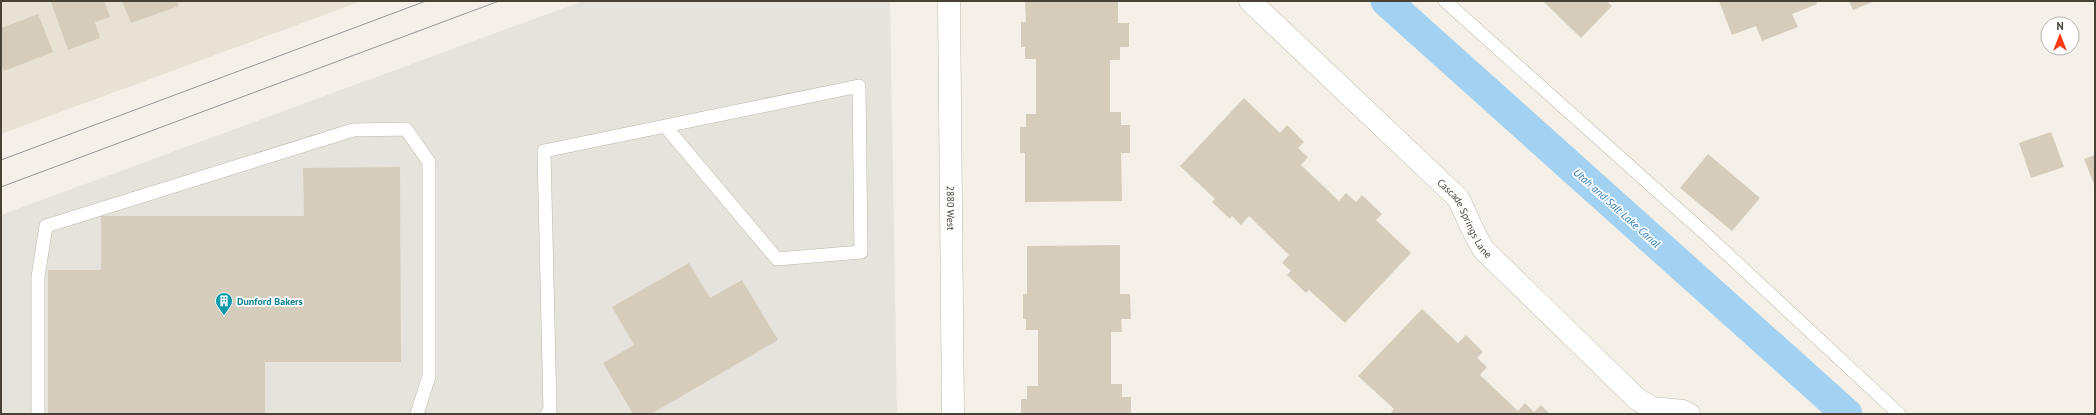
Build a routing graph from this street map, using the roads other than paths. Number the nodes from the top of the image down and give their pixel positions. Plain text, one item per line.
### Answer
1 (949, 1) edge
2 (1250, 1) edge
3 (1444, 1) edge
4 (665, 126) junction
5 (38, 414) edge
6 (417, 414) edge
7 (547, 414) edge
8 (953, 414) edge
9 (1689, 414) edge
10 (1899, 414) edge

1 - 8 street, 2880 West
2 - 9 street, Cascade Springs Lane
3 - 10 lane
4 - 4 lane
4 - 7 lane
5 - 6 lane

